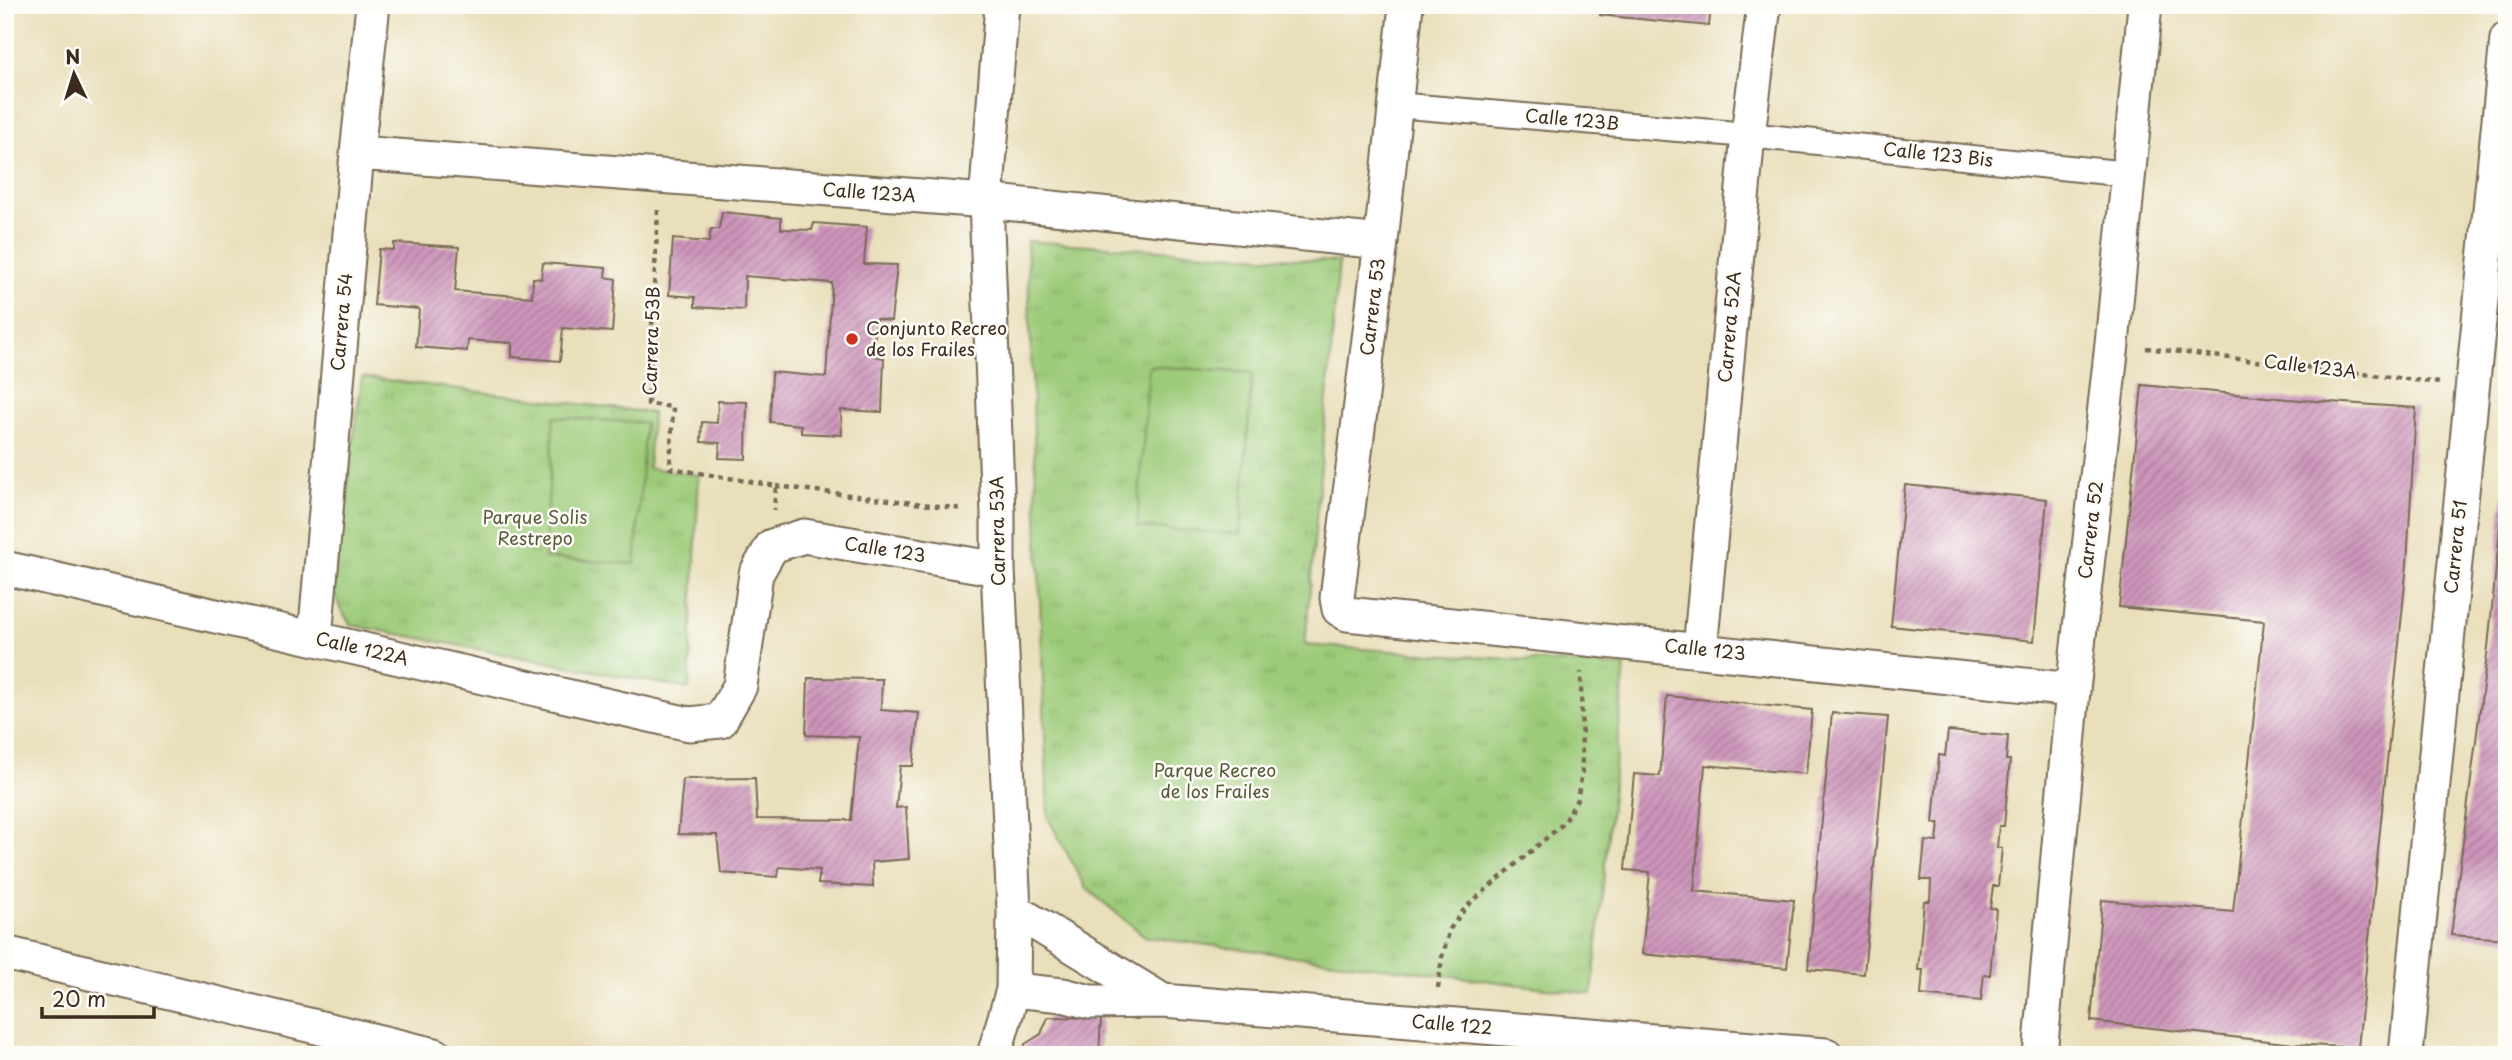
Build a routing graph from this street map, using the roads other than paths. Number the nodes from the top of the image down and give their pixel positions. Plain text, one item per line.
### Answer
1 (373, 5) edge
2 (1002, 5) edge
3 (1406, 5) edge
4 (1764, 5) edge
5 (2145, 5) edge
6 (2507, 39) edge
7 (1395, 105) junction
8 (1748, 135) junction
9 (357, 153) junction
10 (2128, 174) junction
11 (985, 201) junction
12 (1381, 242) junction
13 (5, 568) edge
14 (998, 569) junction
15 (1339, 609) joint
16 (314, 638) junction
17 (1700, 649) junction
18 (2073, 690) junction
19 (720, 721) joint
20 (1014, 910) junction
21 (5, 953) edge
22 (1013, 990) junction
23 (1163, 1001) junction
24 (435, 1055) edge
25 (994, 1055) edge
26 (1826, 1055) edge
27 (2040, 1055) edge
28 (2406, 1055) edge

1 - 9 street, Carrera 54
2 - 11 street, Carrera 53A
3 - 7 street, Carrera 53
4 - 8 street, Carrera 52A
5 - 10 street, Carrera 52
6 - 28 street, Carrera 51
7 - 8 street, Calle 123B
7 - 12 street, Carrera 53
8 - 10 street, Calle 123 Bis
8 - 17 street, Carrera 52A
9 - 11 street, Calle 123A
9 - 16 street, Carrera 54
10 - 18 street, Carrera 52
11 - 12 street, Calle 123A
11 - 14 street, Carrera 53A
12 - 15 street, Carrera 53
13 - 16 street, Calle 122A
14 - 19 street, Calle 123
14 - 20 street, Carrera 53A
15 - 17 street, Calle 123
16 - 19 street, Calle 122A
17 - 18 street, Calle 123
18 - 27 street, Carrera 52
20 - 22 street, Carrera 53A
20 - 23 street, Calle 122
21 - 24 street
22 - 23 street, Calle 122
22 - 25 street, Carrera 53A
23 - 26 street, Calle 122

